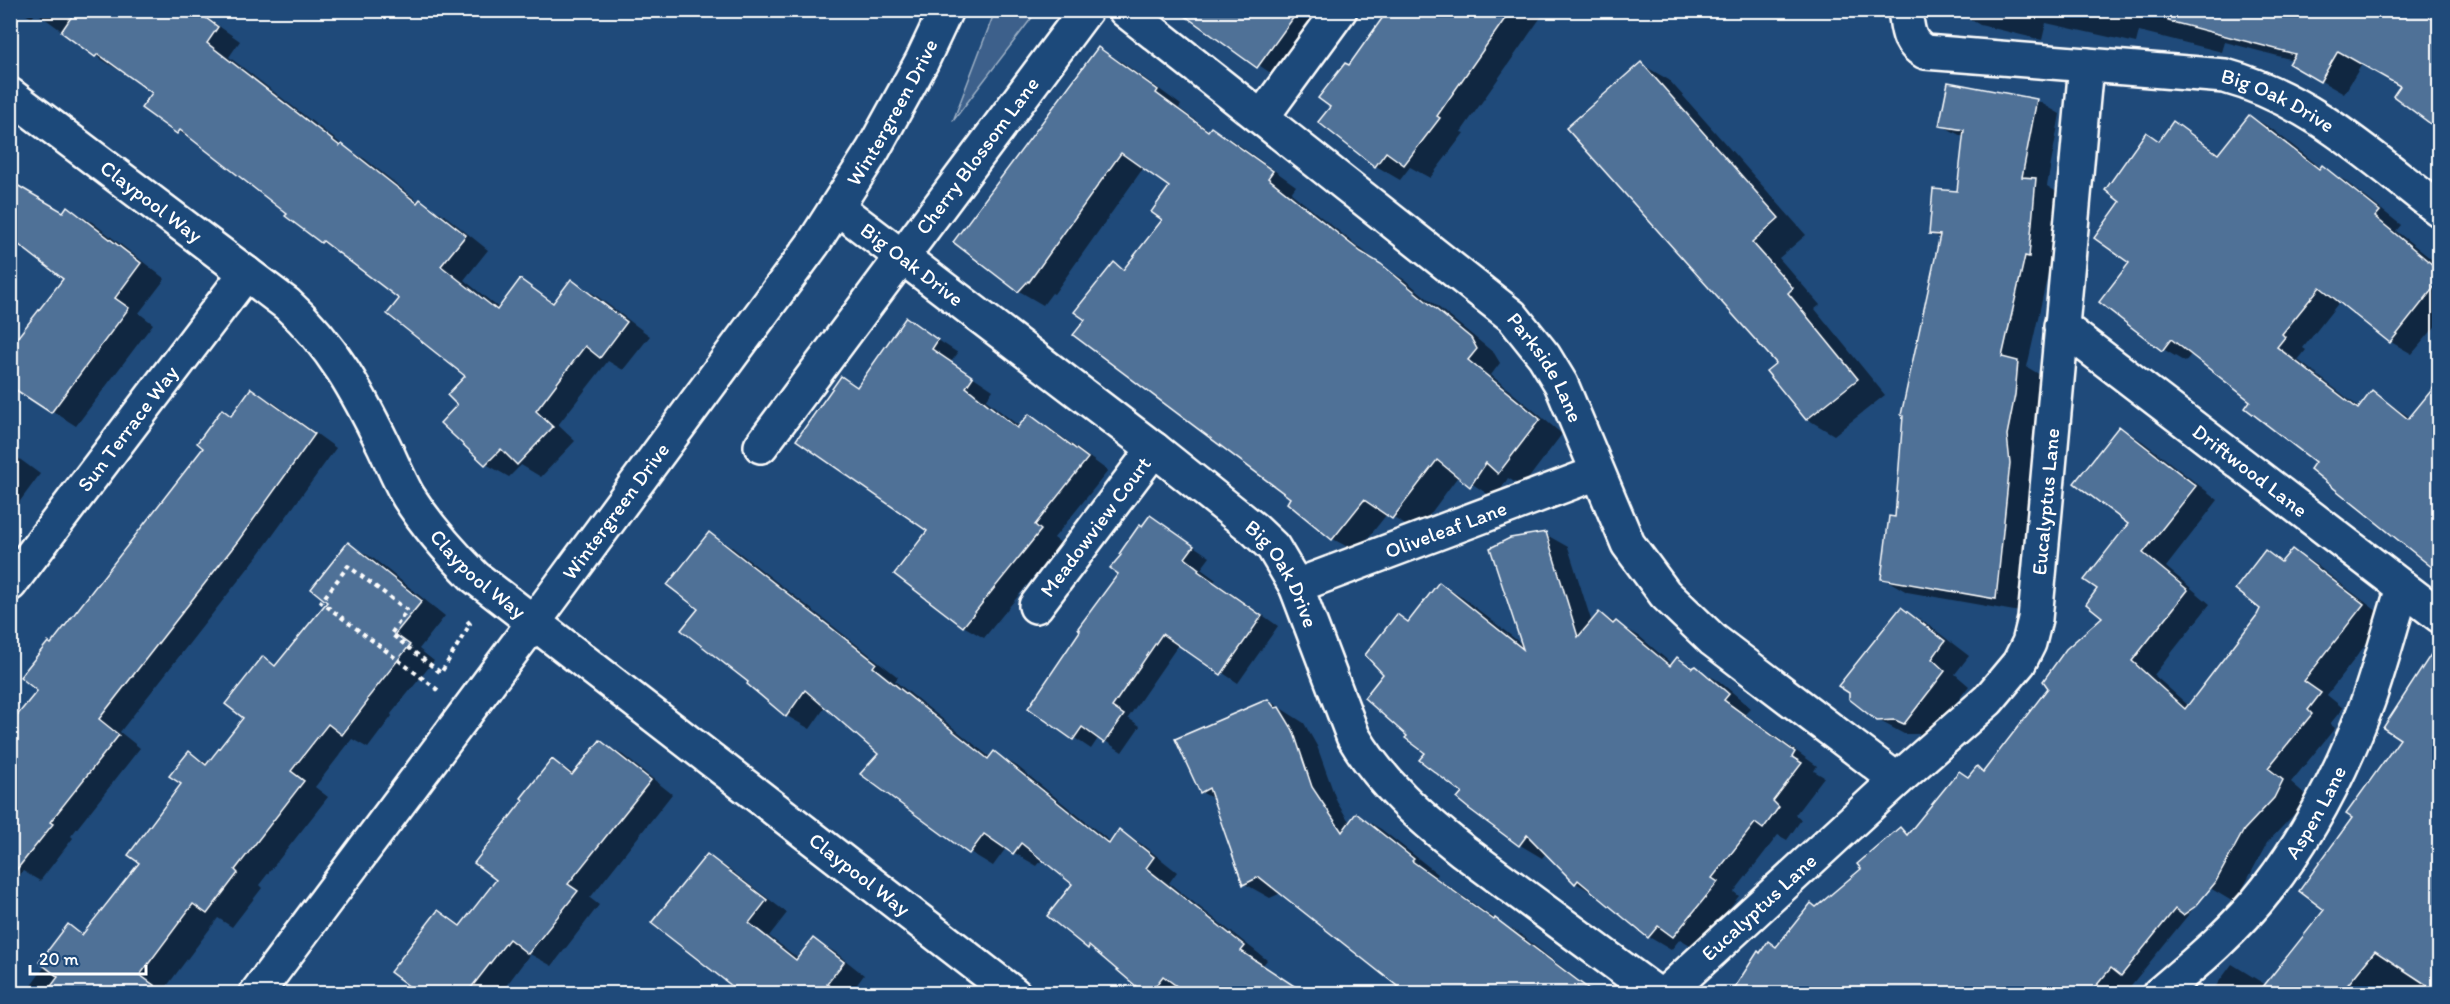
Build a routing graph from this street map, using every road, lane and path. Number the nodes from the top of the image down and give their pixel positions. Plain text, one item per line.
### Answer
1 (946, 10) edge
2 (1086, 10) edge
3 (1125, 10) edge
4 (1340, 10) edge
5 (1905, 10) edge
6 (2086, 65) junction
7 (10, 95) edge
8 (1262, 117) junction
9 (838, 208) junction
10 (2439, 210) edge
11 (902, 255) junction
12 (246, 273) junction
13 (2061, 326) junction
14 (761, 446) dead end
15 (1154, 449) junction
16 (1597, 473) junction
17 (10, 585) edge
18 (1296, 586) junction
19 (2403, 588) junction
20 (1036, 606) dead end
21 (463, 615) dead end
22 (2439, 616) edge
23 (534, 622) junction
24 (467, 712) junction
25 (1897, 780) junction
26 (256, 993) edge
27 (1014, 993) edge
28 (1657, 993) edge
29 (1665, 993) edge
30 (2159, 993) edge

1 - 9 street, Wintergreen Drive
2 - 11 street, Cherry Blossom Lane
3 - 8 street, Parkside Lane
4 - 8 street
5 - 6 street
6 - 10 street, Big Oak Drive
6 - 13 street, Eucalyptus Lane
7 - 12 street, Claypool Way
8 - 16 street, Parkside Lane
9 - 11 street, Big Oak Drive
9 - 23 street, Wintergreen Drive
11 - 14 street, Cherry Blossom Lane
11 - 15 street, Big Oak Drive
12 - 17 street, Sun Terrace Way
12 - 23 street, Claypool Way
13 - 19 street, Driftwood Lane
13 - 25 street, Eucalyptus Lane
15 - 18 street, Big Oak Drive
15 - 20 street, Meadowview Court
16 - 18 street, Oliveleaf Lane
16 - 25 street, Parkside Lane
18 - 28 street, Big Oak Drive
19 - 22 street, Driftwood Lane
19 - 30 street, Aspen Lane
21 - 24 path
23 - 24 street, Wintergreen Drive
23 - 27 street, Claypool Way
24 - 26 street, Wintergreen Drive
25 - 29 street, Eucalyptus Lane

